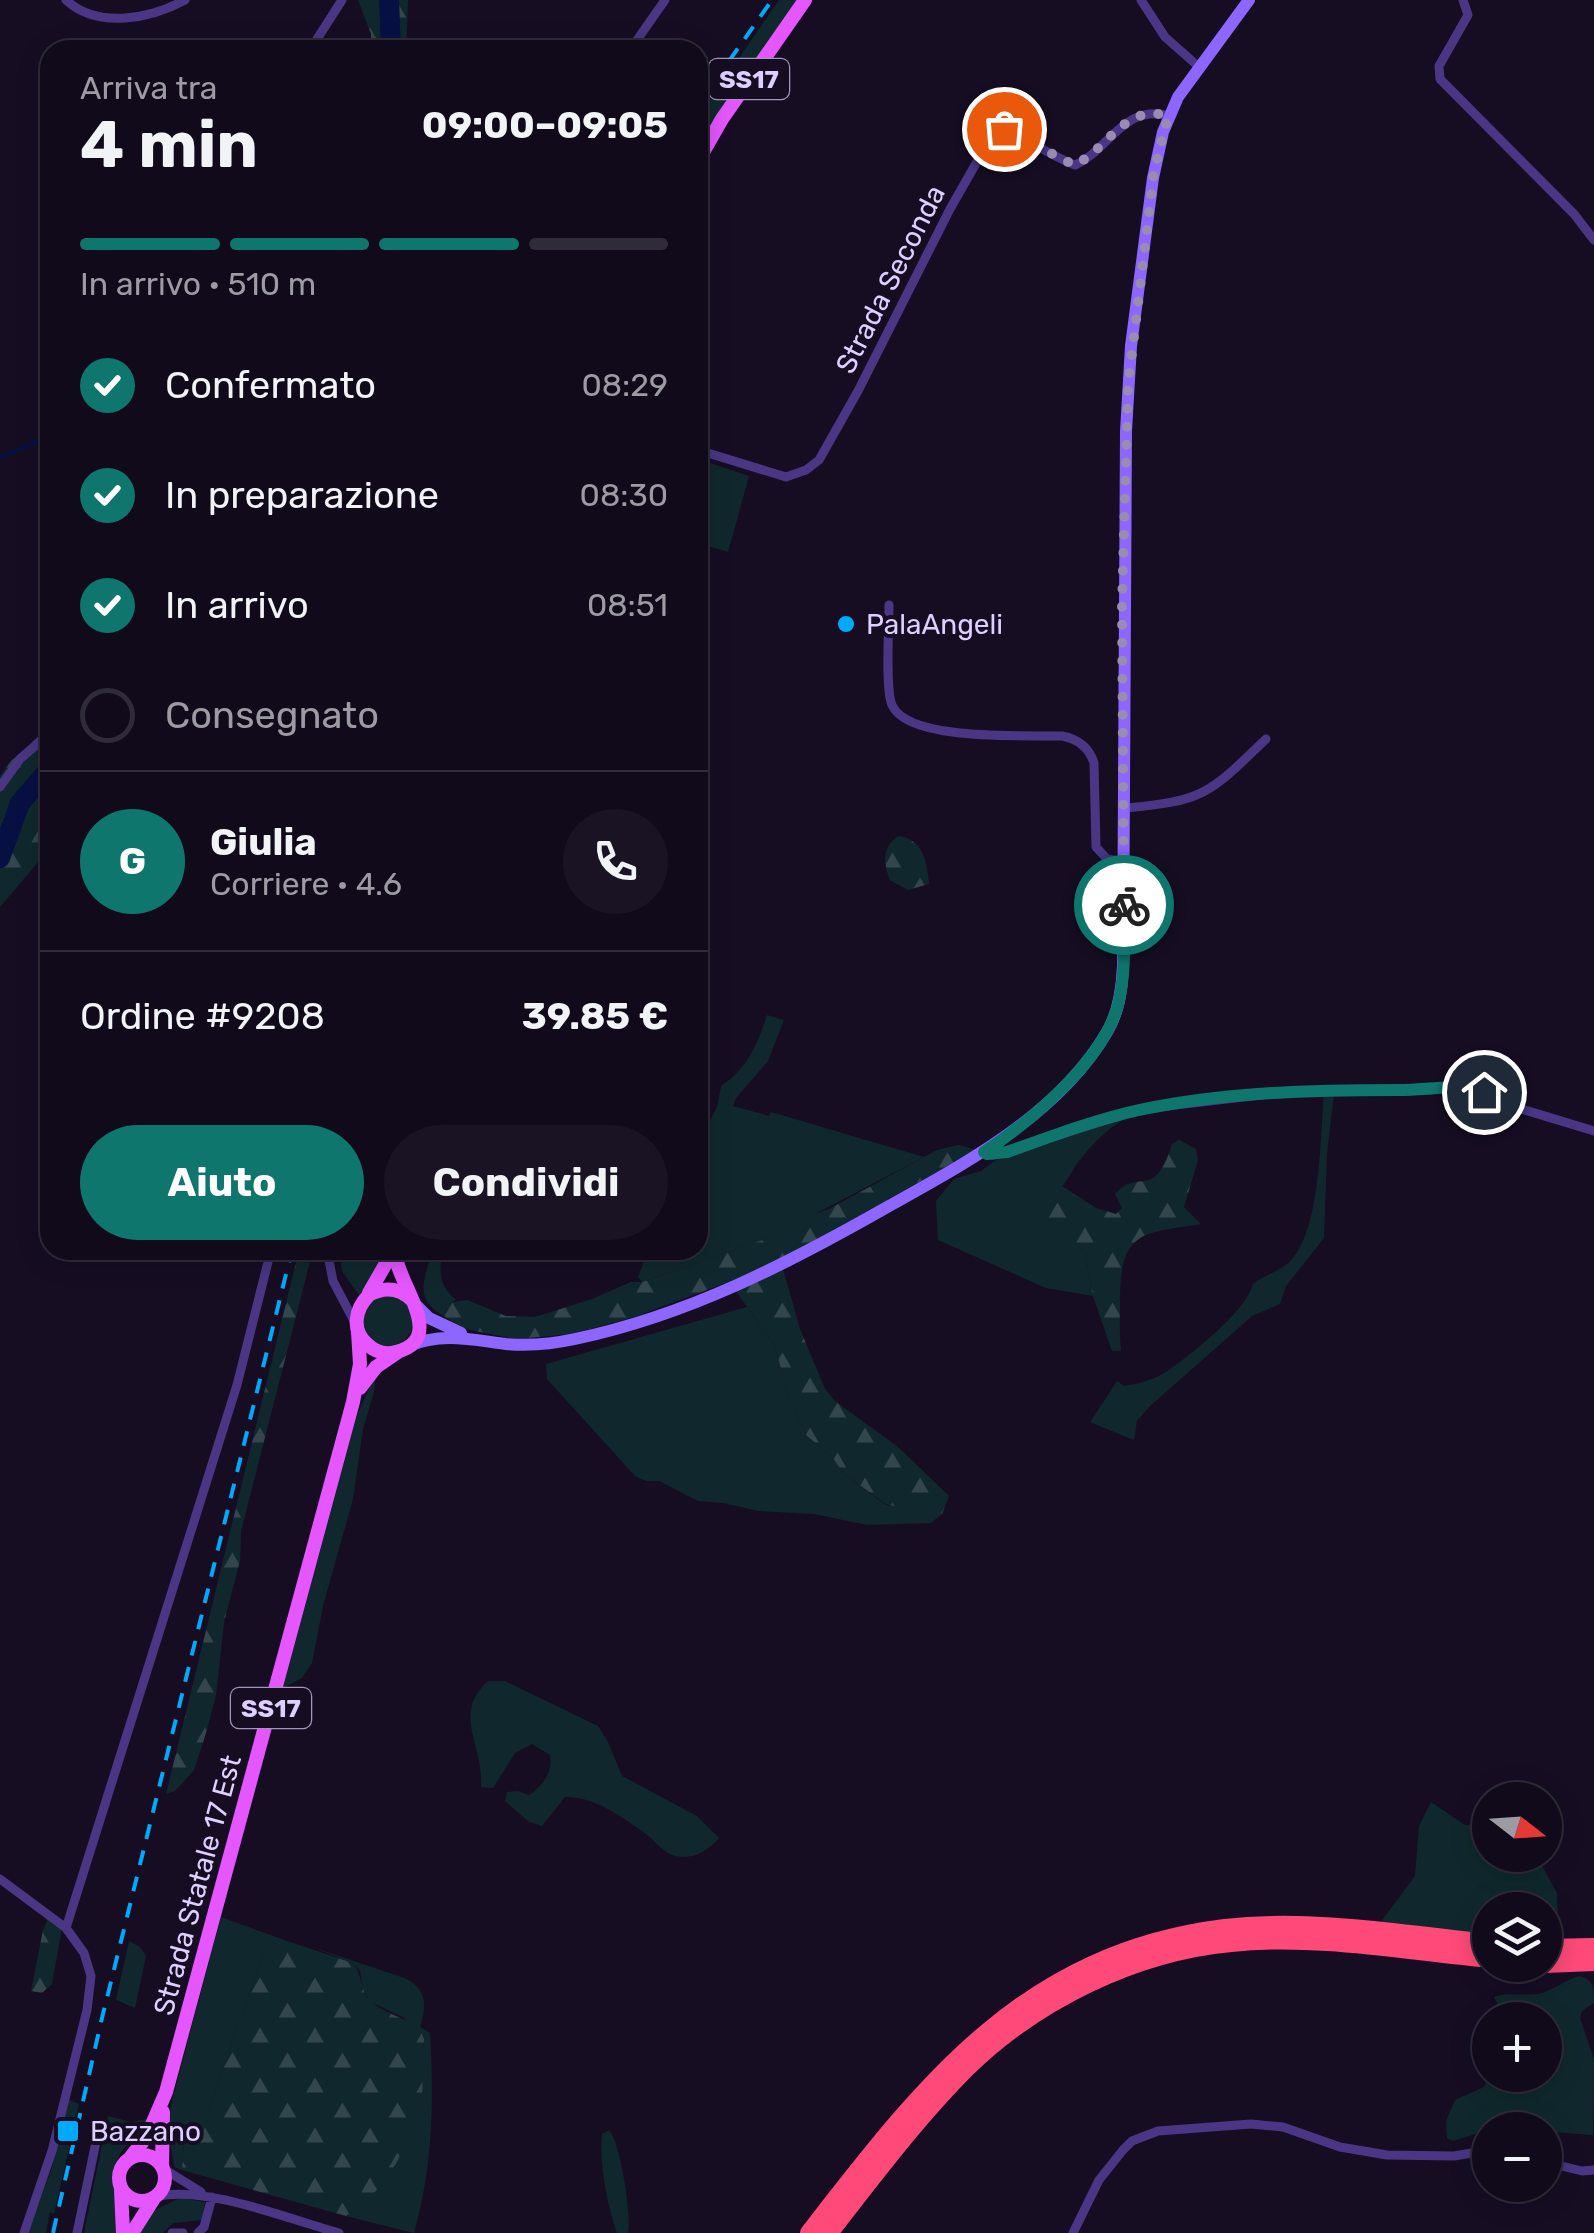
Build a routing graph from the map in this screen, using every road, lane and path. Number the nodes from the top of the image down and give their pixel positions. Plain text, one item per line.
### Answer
1 (66, 0) edge
2 (185, 0) edge
3 (342, 0) edge
4 (665, 0) edge
5 (805, 0) edge
6 (1140, 0) edge
7 (1250, 0) edge
8 (1463, 0) edge
9 (316, 40) edge
10 (637, 40) edge
11 (1198, 66) junction
12 (1168, 116) junction
13 (708, 143) edge
14 (1594, 240) edge
15 (708, 453) edge
16 (889, 605) dead end
17 (1266, 739) dead end
18 (40, 741) edge
19 (0, 787) edge
20 (1126, 808) junction
21 (1125, 862) junction
22 (1594, 1132) edge
23 (984, 1152) junction
24 (268, 1260) edge
25 (330, 1260) edge
26 (388, 1260) edge
27 (396, 1260) edge
28 (337, 1290) junction
29 (364, 1300) junction
30 (415, 1303) junction
31 (358, 1329) junction
32 (483, 1340) junction
33 (403, 1349) junction
34 (353, 1402) junction
35 (0, 1879) edge
36 (66, 1928) junction
37 (1472, 1941) edge
38 (1594, 1947) edge
39 (1562, 1948) edge
40 (1472, 1957) edge
41 (1594, 1962) edge
42 (1562, 1963) edge
43 (166, 2092) junction
44 (96, 2142) dead end
45 (1472, 2153) edge
46 (130, 2158) junction
47 (1562, 2166) edge
48 (163, 2167) junction
49 (1594, 2170) edge
50 (121, 2190) junction
51 (156, 2198) junction
52 (212, 2198) junction
53 (24, 2233) edge
54 (78, 2233) edge
55 (122, 2233) edge
56 (132, 2233) edge
57 (172, 2233) edge
58 (182, 2233) edge
59 (198, 2233) edge
60 (339, 2233) edge
61 (809, 2233) edge
62 (829, 2233) edge
63 (1074, 2233) edge

1 - 2 street
3 - 9 street
4 - 10 street
5 - 13 main road, SS17
6 - 11 street
7 - 11 street
8 - 14 street
11 - 12 street
12 - 15 street, Strada Seconda
12 - 20 street
16 - 21 street
17 - 20 street
18 - 19 street
20 - 21 street
21 - 23 street
22 - 23 street
23 - 32 street
24 - 36 street
25 - 28 street
26 - 29 main road, SS17
27 - 30 main road, SS17
28 - 29 street
28 - 31 street
29 - 30 main road
29 - 31 main road, SS17
30 - 32 street
30 - 33 main road
31 - 33 main road
31 - 34 main road, Strada Statale 17 Est / SS17
32 - 33 street
33 - 34 main road, Strada Statale 17 Est / SS17
34 - 43 main road, Strada Statale 17 Est / SS17
35 - 36 street
36 - 53 street
37 - 61 highway
38 - 39 highway
40 - 62 highway
41 - 42 highway
43 - 46 main road, Strada Statale 17 Est / SS17
43 - 48 main road, Strada Statale 17 Est / SS17
44 - 54 street
45 - 63 street
46 - 48 main road
46 - 50 main road, SS17
47 - 49 street
48 - 51 main road, SS17
48 - 52 street
50 - 51 main road
50 - 55 main road, SS17
51 - 52 street
51 - 56 main road, SS17
52 - 59 street
52 - 60 street
57 - 58 street

